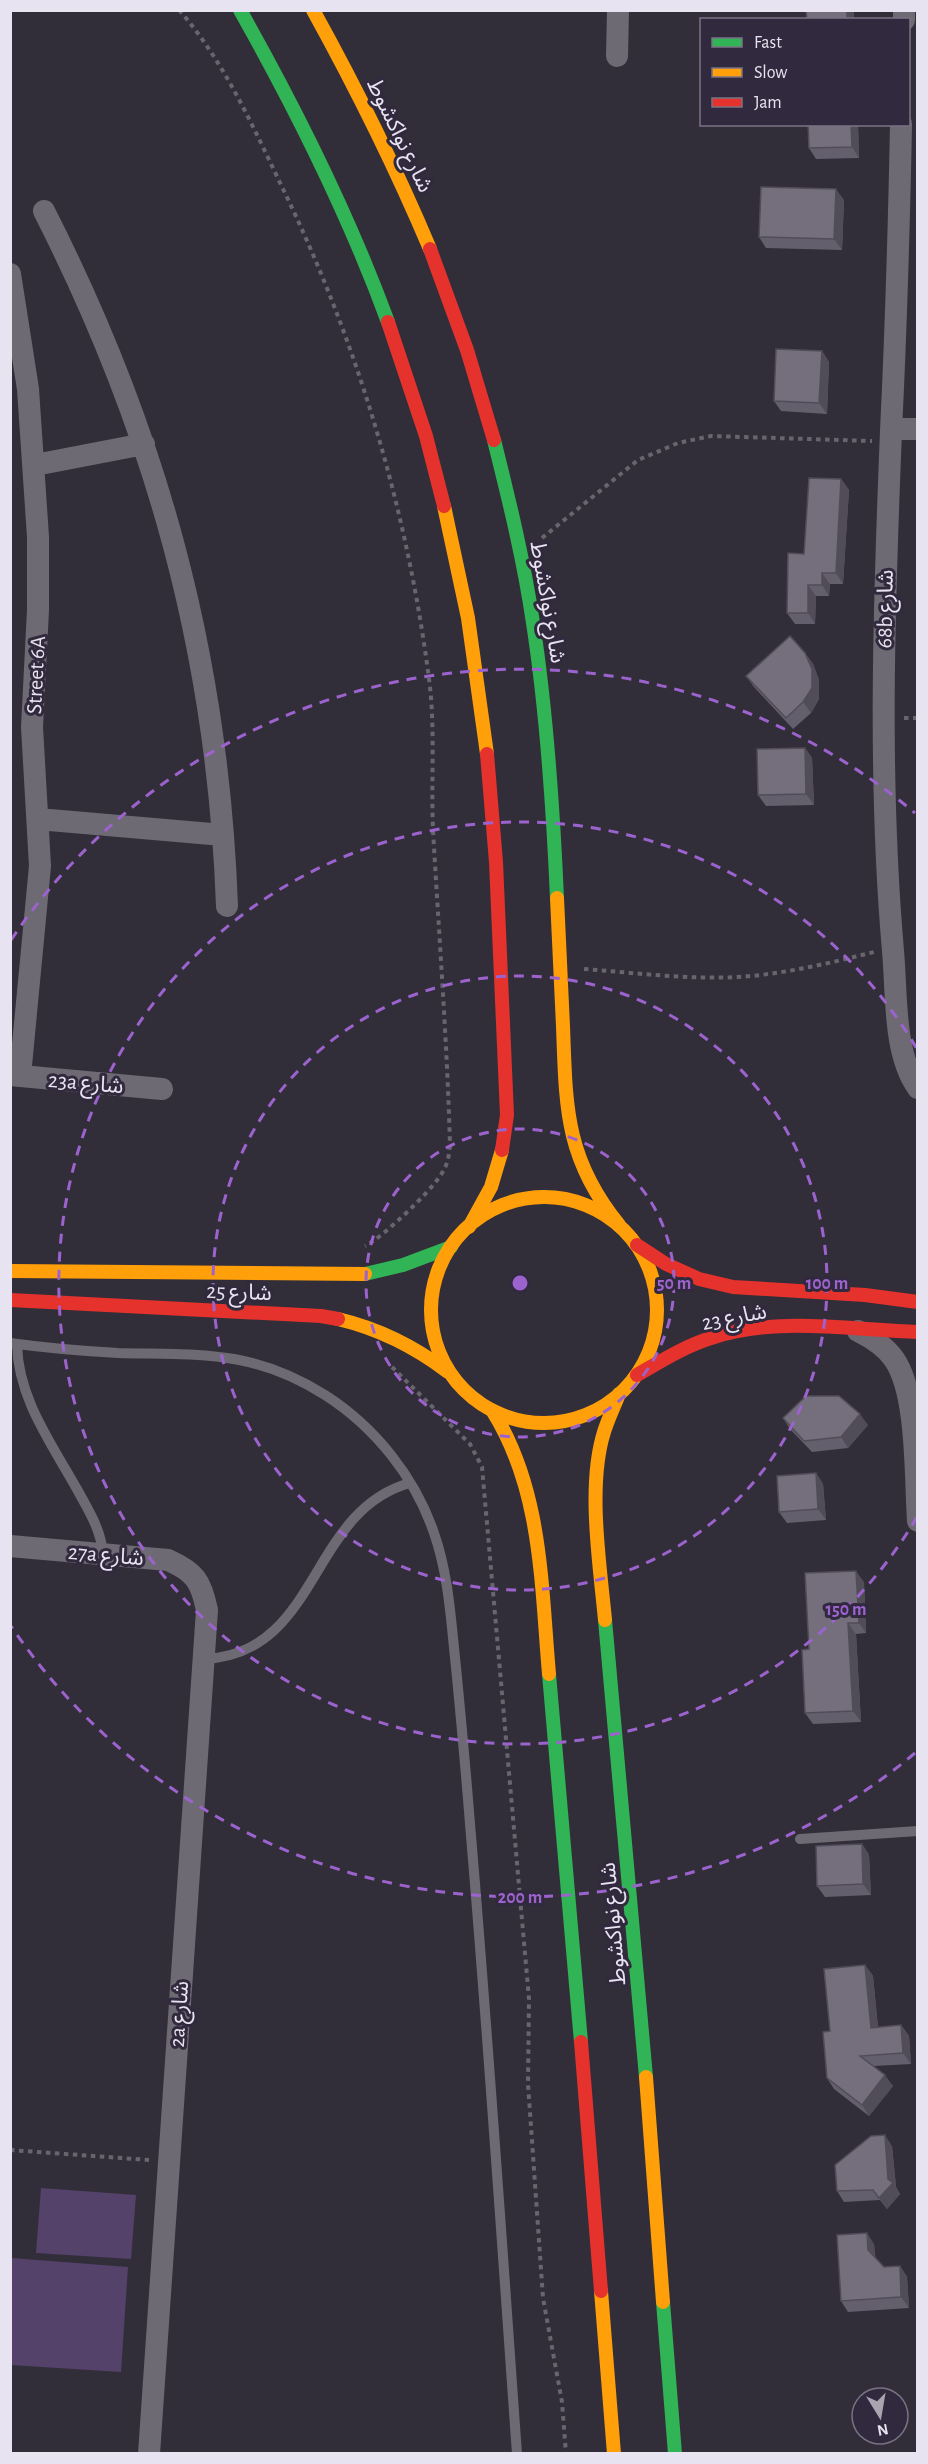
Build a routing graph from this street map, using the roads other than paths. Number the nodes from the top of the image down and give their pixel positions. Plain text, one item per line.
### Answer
1 (240, 10) edge
2 (313, 10) edge
3 (618, 10) edge
4 (617, 57) dead end
5 (903, 126) edge
6 (909, 150) edge
7 (44, 211) dead end
8 (10, 274) edge
9 (918, 429) edge
10 (891, 436) junction
11 (144, 444) junction
12 (34, 465) junction
13 (38, 819) junction
14 (223, 834) junction
15 (227, 906) dead end
16 (15, 1075) edge
17 (162, 1089) dead end
18 (918, 1089) edge
19 (619, 1226) junction
20 (469, 1227) junction
21 (637, 1245) junction
22 (451, 1247) junction
23 (10, 1271) edge
24 (10, 1300) edge
25 (918, 1302) edge
26 (857, 1330) junction
27 (918, 1332) edge
28 (14, 1344) edge
29 (918, 1371) edge
30 (451, 1375) junction
31 (637, 1375) junction
32 (620, 1395) junction
33 (910, 1400) junction
34 (492, 1410) junction
35 (410, 1483) junction
36 (917, 1509) edge
37 (10, 1546) edge
38 (103, 1554) junction
39 (196, 1577) joint
40 (203, 1659) junction
41 (918, 1831) edge
42 (800, 1839) dead end
43 (149, 2454) edge
44 (517, 2454) edge
45 (614, 2454) edge
46 (675, 2454) edge

1 - 20 street
2 - 19 street, شارع نواكشوط
3 - 4 street
5 - 6 street, 68b شارع
6 - 10 street, 68b شارع
7 - 11 street
8 - 12 street, Street 6A
9 - 10 street
10 - 18 street, 68b شارع
11 - 12 street
11 - 14 street
12 - 13 street, Street 6A
13 - 14 street
13 - 16 street, Street 6A
14 - 15 street
16 - 17 street, 23a شارع
19 - 20 street
19 - 21 street
20 - 22 street
21 - 25 street, شارع 23
21 - 31 street
22 - 23 street, شارع 25
22 - 30 street
24 - 30 street, شارع 25
26 - 27 street, شارع 23
26 - 31 street, شارع 23
26 - 33 street
28 - 35 lane
28 - 38 lane
29 - 33 street
30 - 34 street
31 - 32 street
32 - 34 street
32 - 46 street, شارع نواكشوط
33 - 36 street
34 - 45 street, شارع نواكشوط
35 - 40 lane
35 - 44 lane
37 - 38 street, 27a شارع
38 - 39 street, 27a شارع
39 - 40 street, 2a شارع
40 - 43 street, 2a شارع
41 - 42 lane

